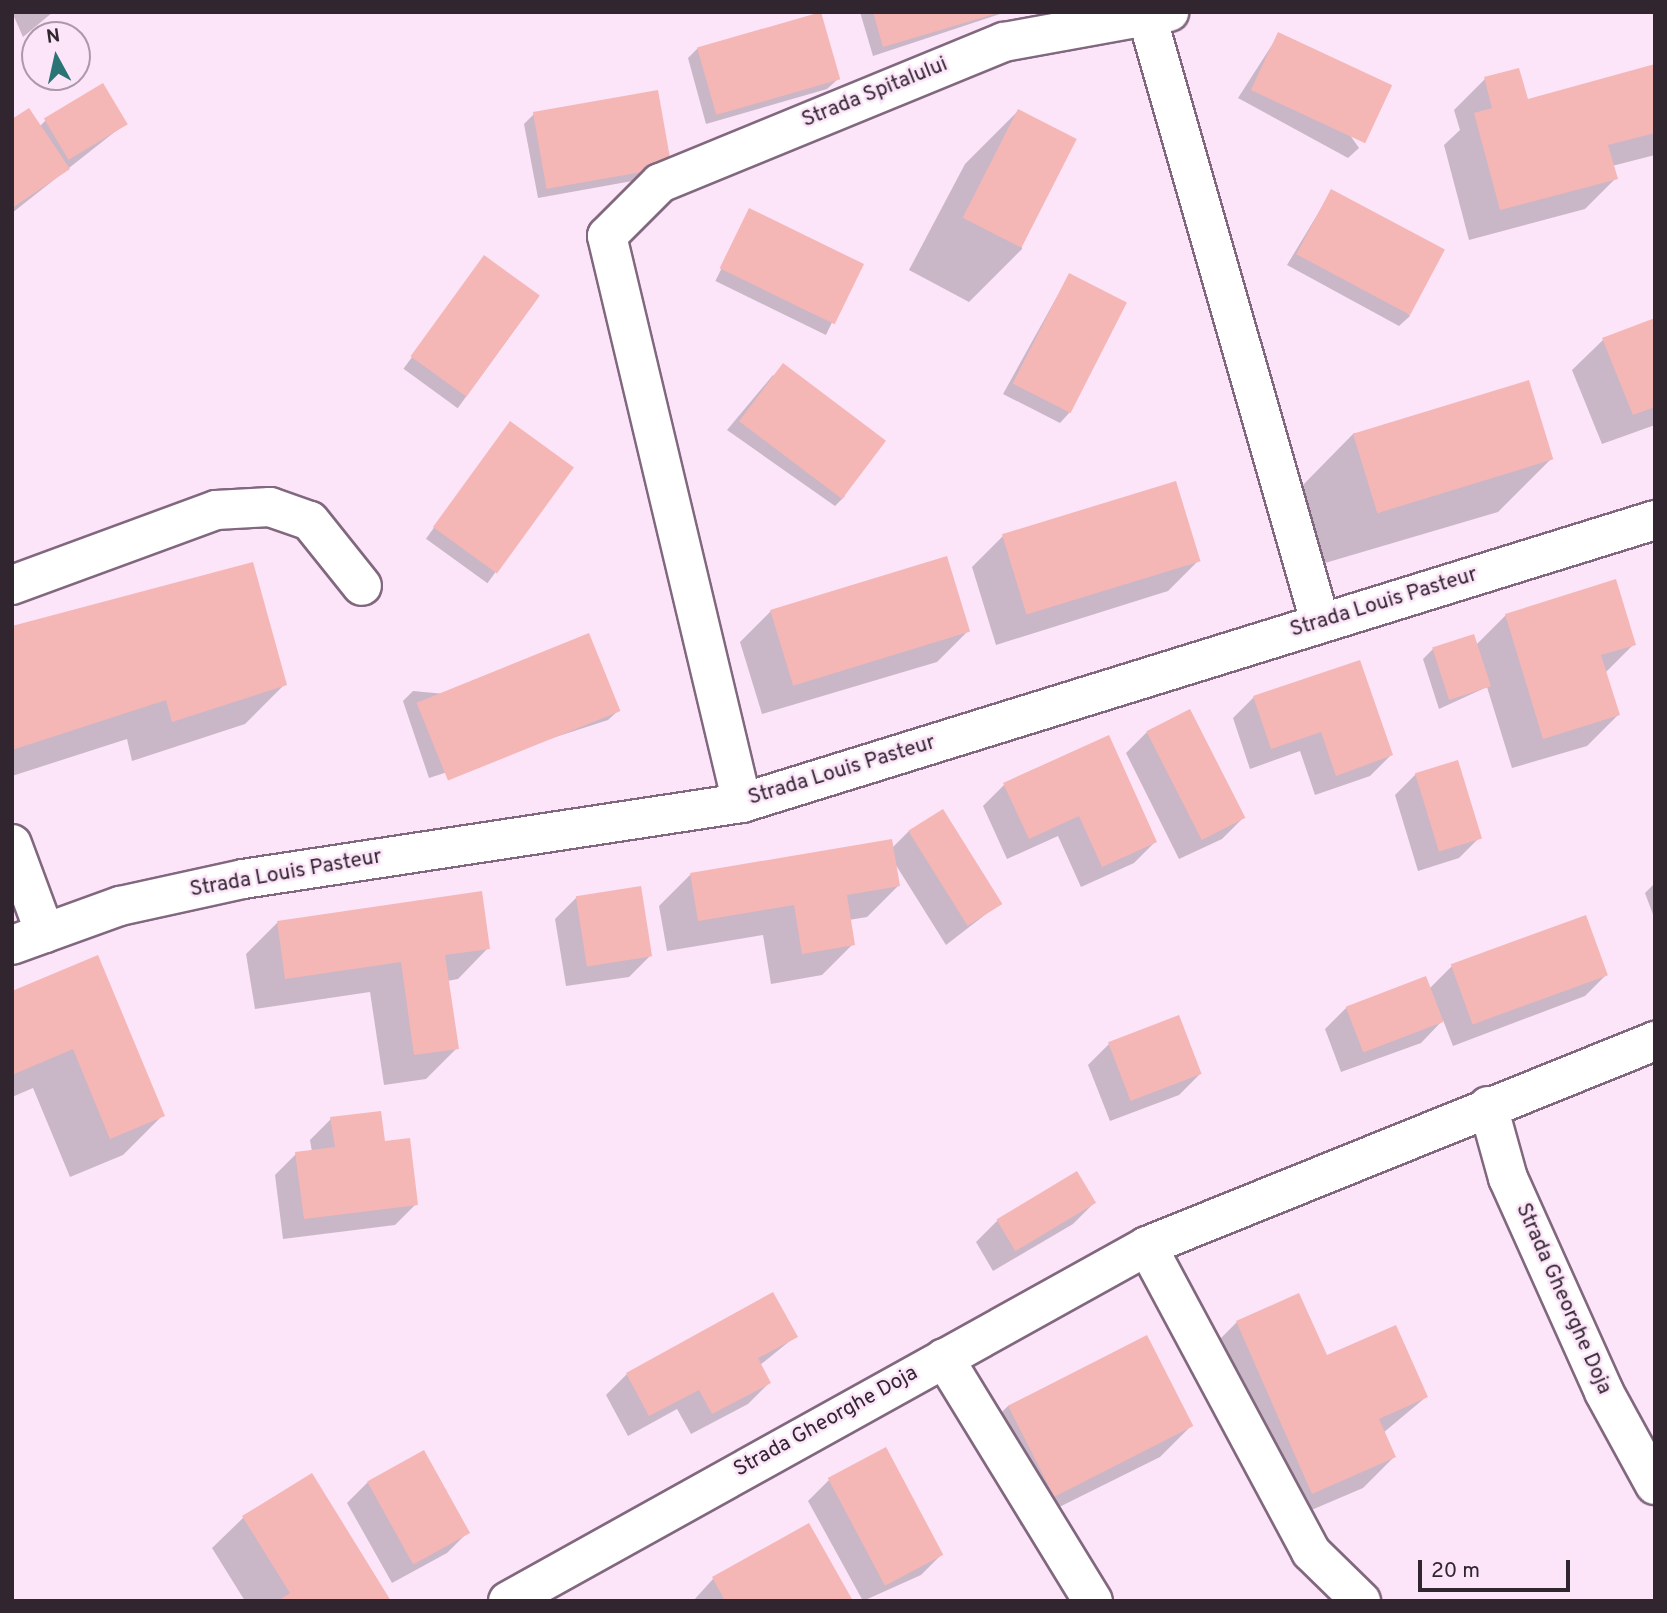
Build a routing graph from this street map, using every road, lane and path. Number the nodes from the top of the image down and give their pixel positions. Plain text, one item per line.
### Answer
1 (1158, 16) edge
2 (1655, 520) edge
3 (12, 585) edge
4 (362, 586) dead end
5 (1320, 622) junction
6 (742, 803) junction
7 (12, 844) edge
8 (29, 939) edge
9 (1655, 1041) edge
10 (1488, 1106) junction
11 (1147, 1247) junction
12 (944, 1358) junction
13 (1655, 1485) edge
14 (508, 1601) edge
15 (1093, 1601) edge
16 (1362, 1601) edge

1 - 5 street
1 - 6 street, Strada Spitalului
2 - 5 street, Strada Louis Pasteur
3 - 4 street
5 - 6 street, Strada Louis Pasteur
6 - 8 street, Strada Louis Pasteur
7 - 8 street
9 - 10 street, Strada Gheorghe Doja
10 - 11 street, Strada Gheorghe Doja
10 - 13 street, Strada Gheorghe Doja
11 - 12 street, Strada Gheorghe Doja
11 - 16 street
12 - 14 street, Strada Gheorghe Doja
12 - 15 street

